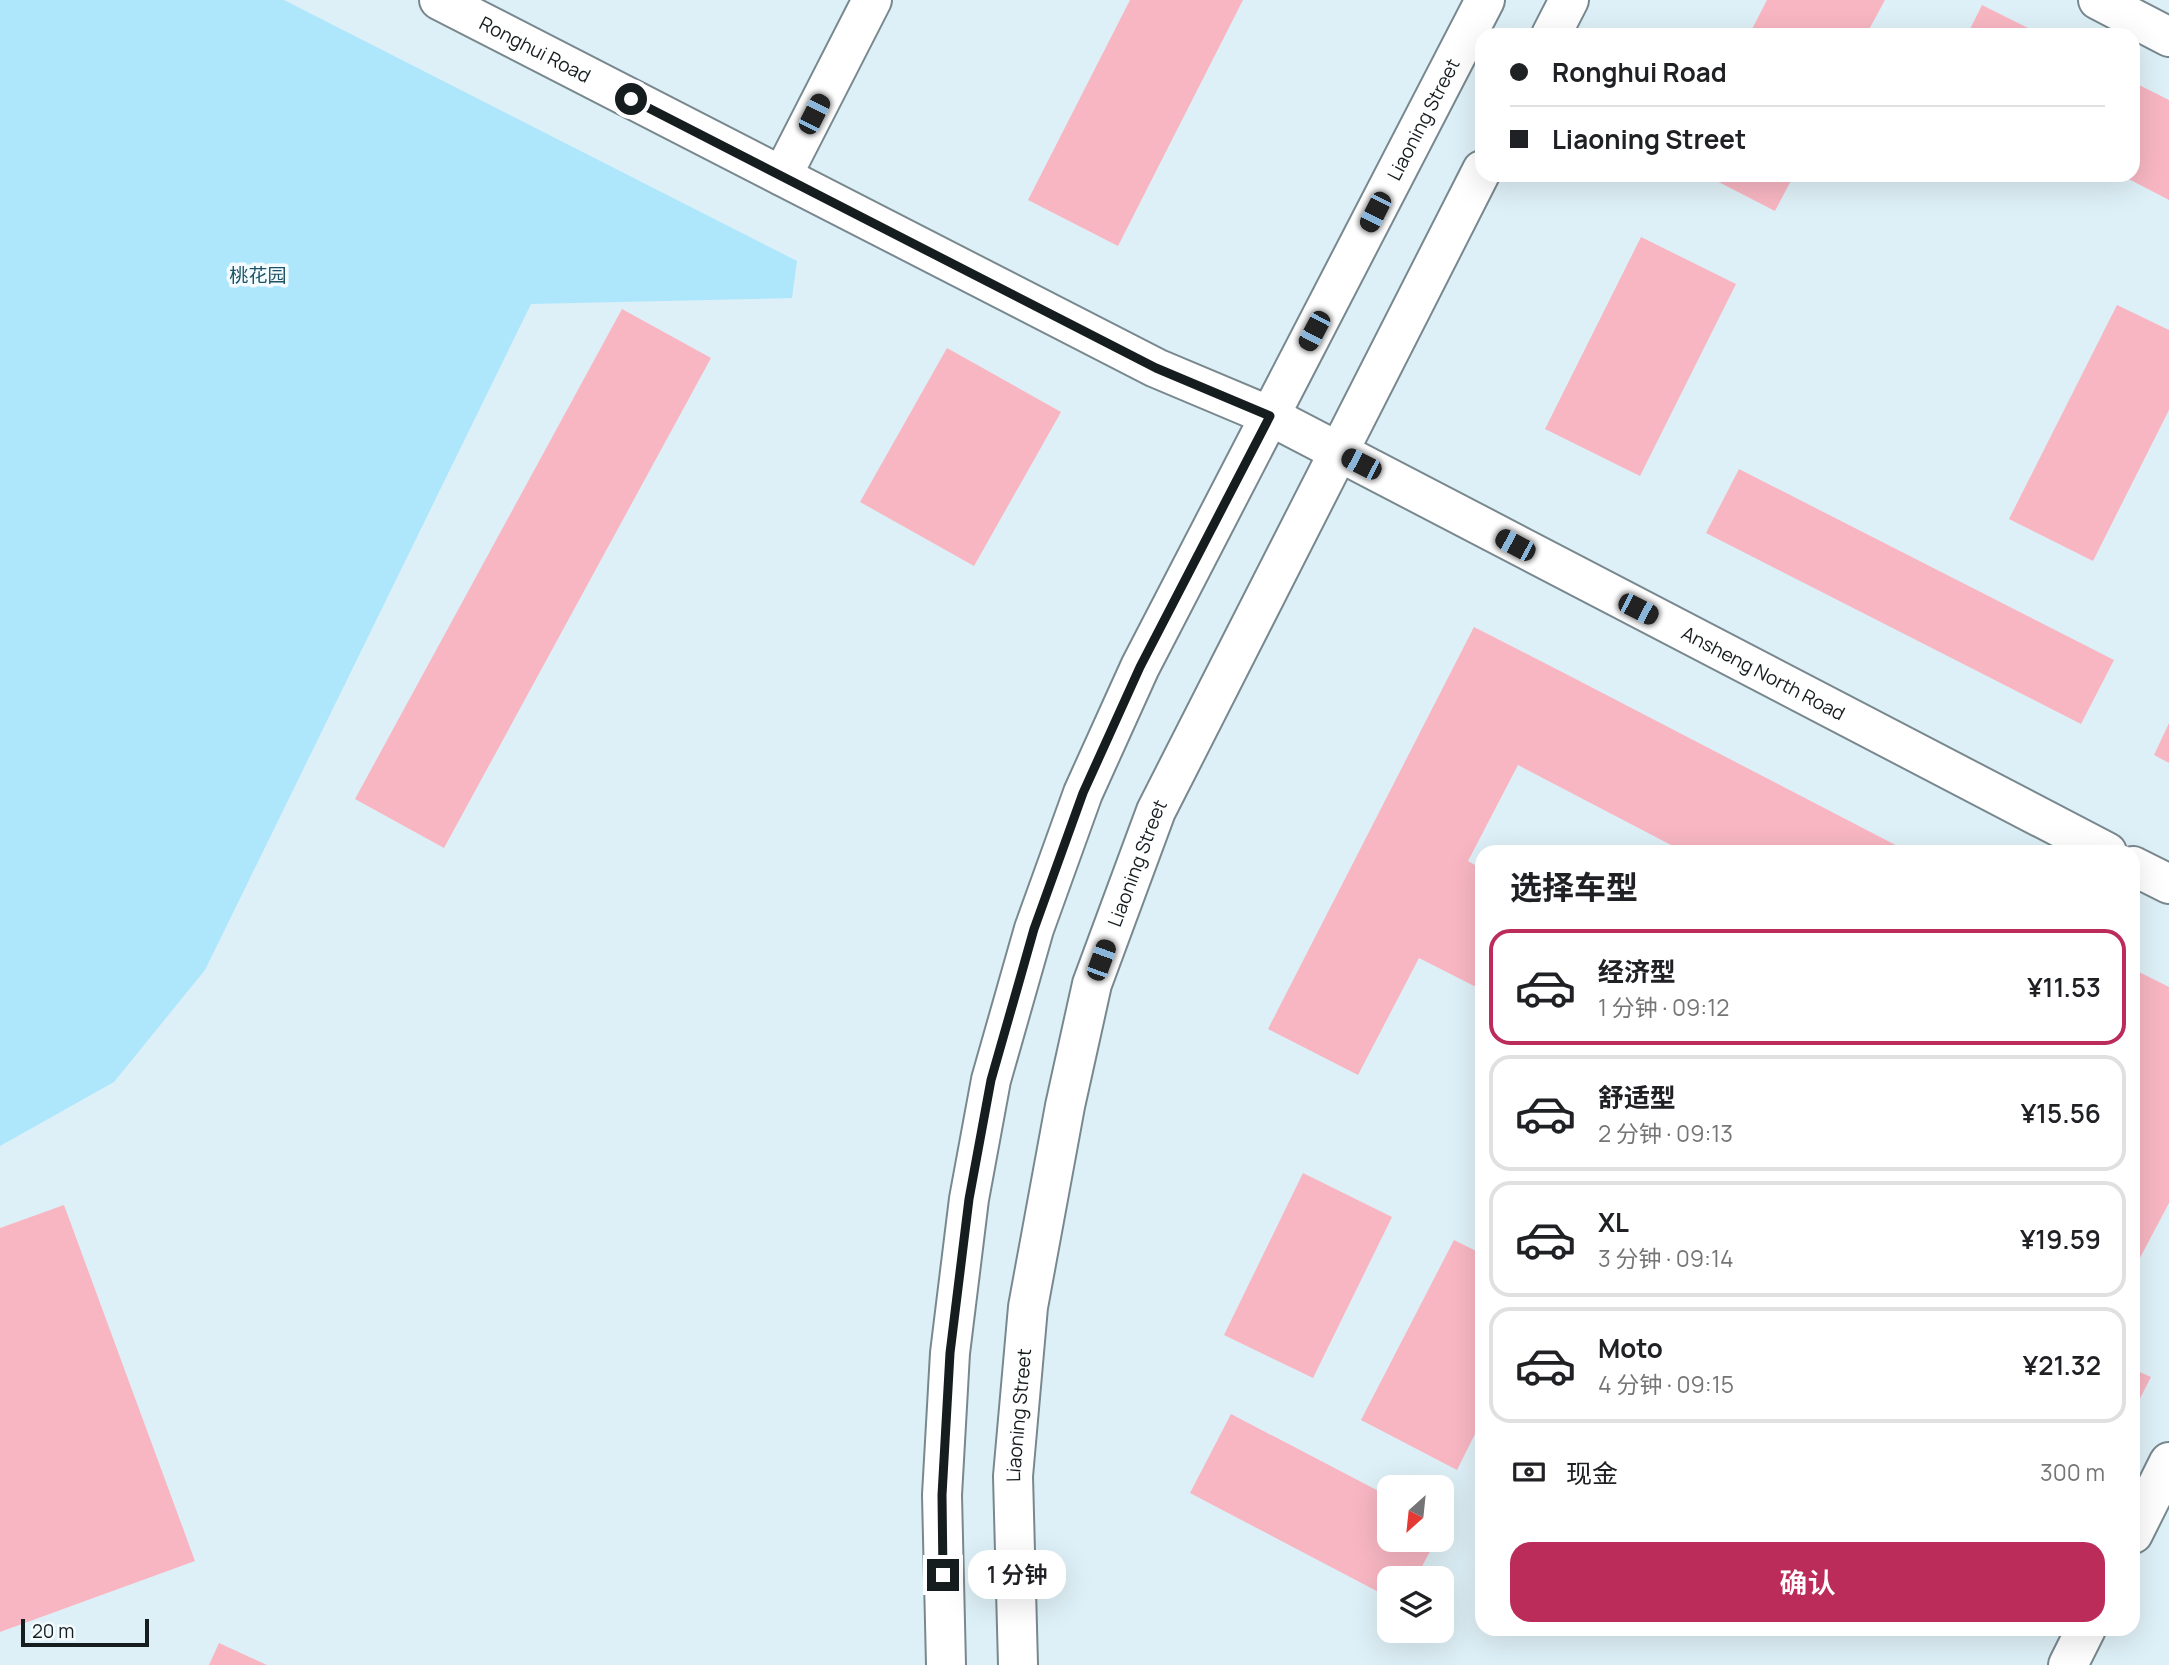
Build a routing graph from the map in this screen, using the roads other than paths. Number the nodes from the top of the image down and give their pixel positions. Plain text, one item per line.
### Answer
1 (439, 0) edge
2 (872, 0) edge
3 (1485, 0) edge
4 (1569, 0) edge
5 (2098, 0) edge
6 (1555, 28) edge
7 (2169, 37) edge
8 (782, 176) junction
9 (1476, 182) edge
10 (1270, 416) junction
11 (1338, 452) junction
12 (2094, 845) edge
13 (2140, 870) edge
14 (2169, 884) edge
15 (2169, 1462) edge
16 (2140, 1520) edge
17 (2082, 1636) edge
18 (946, 1665) edge
19 (1018, 1665) edge
20 (2068, 1665) edge

1 - 8 street, Ronghui Road
2 - 8 street
3 - 10 street, Liaoning Street
4 - 6 street
5 - 7 street
8 - 10 street, Ronghui Road
9 - 11 street, Liaoning Street
10 - 11 street, Ansheng North Road
10 - 18 street, Liaoning Street
11 - 12 street, Ansheng North Road
11 - 19 street, Liaoning Street
13 - 14 street
15 - 16 street
17 - 20 street

